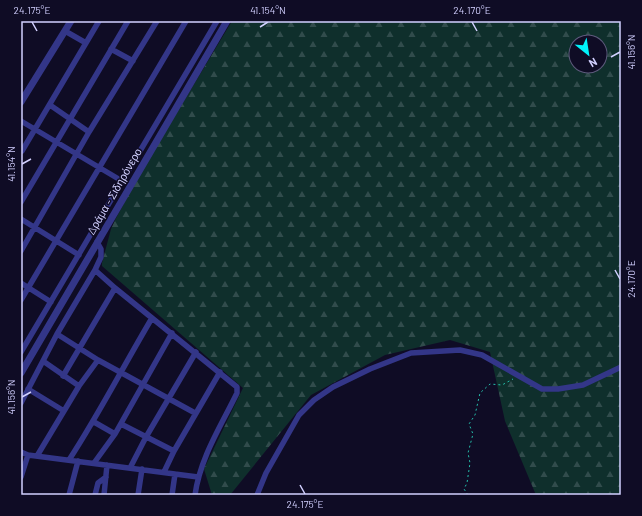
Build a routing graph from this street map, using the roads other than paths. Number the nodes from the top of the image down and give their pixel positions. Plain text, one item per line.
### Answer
1 (71, 21) edge
2 (99, 21) edge
3 (128, 21) edge
4 (157, 21) edge
5 (186, 21) edge
6 (217, 21) edge
7 (227, 21) edge
8 (65, 31) junction
9 (86, 43) junction
10 (112, 49) junction
11 (133, 61) junction
12 (21, 102) edge
13 (50, 105) junction
14 (70, 119) junction
15 (21, 121) edge
16 (35, 129) junction
17 (89, 132) junction
18 (56, 142) junction
19 (22, 151) edge
20 (77, 154) junction
21 (99, 167) junction
22 (122, 181) junction
23 (21, 202) edge
24 (21, 219) edge
25 (34, 227) junction
26 (56, 240) junction
27 (97, 242) junction
28 (21, 251) edge
29 (79, 255) junction
30 (95, 270) junction
31 (21, 283) edge
32 (29, 287) junction
33 (115, 288) junction
34 (21, 300) edge
35 (51, 302) junction
36 (152, 318) junction
37 (172, 333) junction
38 (58, 334) junction
39 (78, 348) junction
40 (21, 352) edge
41 (196, 352) junction
42 (98, 360) junction
43 (43, 361) junction
44 (621, 367) edge
45 (220, 372) junction
46 (21, 373) edge
47 (119, 373) junction
48 (63, 376) junction
49 (79, 386) junction
50 (143, 386) junction
51 (28, 389) junction
52 (168, 399) junction
53 (21, 403) edge
54 (64, 411) junction
55 (195, 414) junction
56 (94, 422) junction
57 (121, 424) junction
58 (115, 434) junction
59 (146, 437) junction
60 (174, 451) junction
61 (21, 452) edge
62 (28, 455) junction
63 (37, 456) junction
64 (69, 460) junction
65 (78, 461) junction
66 (94, 463) junction
67 (106, 465) junction
68 (130, 468) junction
69 (142, 469) junction
70 (164, 472) junction
71 (176, 474) junction
72 (21, 477) edge
73 (106, 477) junction
74 (198, 477) junction
75 (69, 495) edge
76 (95, 495) edge
77 (104, 495) edge
78 (138, 495) edge
79 (172, 495) edge
80 (195, 495) edge
81 (257, 495) edge

1 - 8 street
2 - 9 street
3 - 10 street
4 - 11 street
5 - 21 street
6 - 22 street
7 - 27 street, Δράμα - Σιδηρόνερο
8 - 9 street
8 - 12 street
9 - 13 street
10 - 11 street
10 - 14 street
11 - 17 street
13 - 14 street
13 - 16 street
14 - 17 street
14 - 18 street
15 - 16 street
16 - 18 street
16 - 19 street
17 - 20 street
18 - 20 street
18 - 23 street
20 - 21 street
20 - 25 street
21 - 22 street
21 - 26 street
22 - 29 street
24 - 25 street
25 - 26 street
25 - 28 street
26 - 29 street
26 - 32 street
27 - 30 street
27 - 46 street, Δράμα - Σιδηρόνερο
29 - 35 street
30 - 33 street
30 - 38 street
31 - 32 street
32 - 34 street
32 - 35 street
33 - 36 street
33 - 39 street
35 - 40 street
36 - 37 street
36 - 47 street
37 - 41 street
37 - 50 street
38 - 39 street
38 - 43 street
39 - 42 street
39 - 48 street
41 - 45 street
41 - 52 street
42 - 47 street
42 - 49 street
43 - 48 street
43 - 51 street
44 - 81 street
45 - 55 street
45 - 74 street
47 - 50 street
47 - 56 street
48 - 49 street
49 - 54 street
50 - 52 street
50 - 57 street
51 - 53 street
51 - 54 street
52 - 55 street
52 - 59 street
54 - 63 street
55 - 60 street
56 - 58 street
56 - 64 street
57 - 58 street
57 - 59 street
58 - 66 street
59 - 60 street
59 - 68 street
60 - 70 street
61 - 62 street
62 - 63 street
62 - 72 street
63 - 64 street
64 - 65 street
65 - 66 street
65 - 75 street
66 - 67 street
67 - 68 street
67 - 73 street
68 - 69 street
69 - 70 street
69 - 78 street
70 - 71 street
71 - 74 street
71 - 79 street
73 - 76 street
73 - 77 street
74 - 80 street

